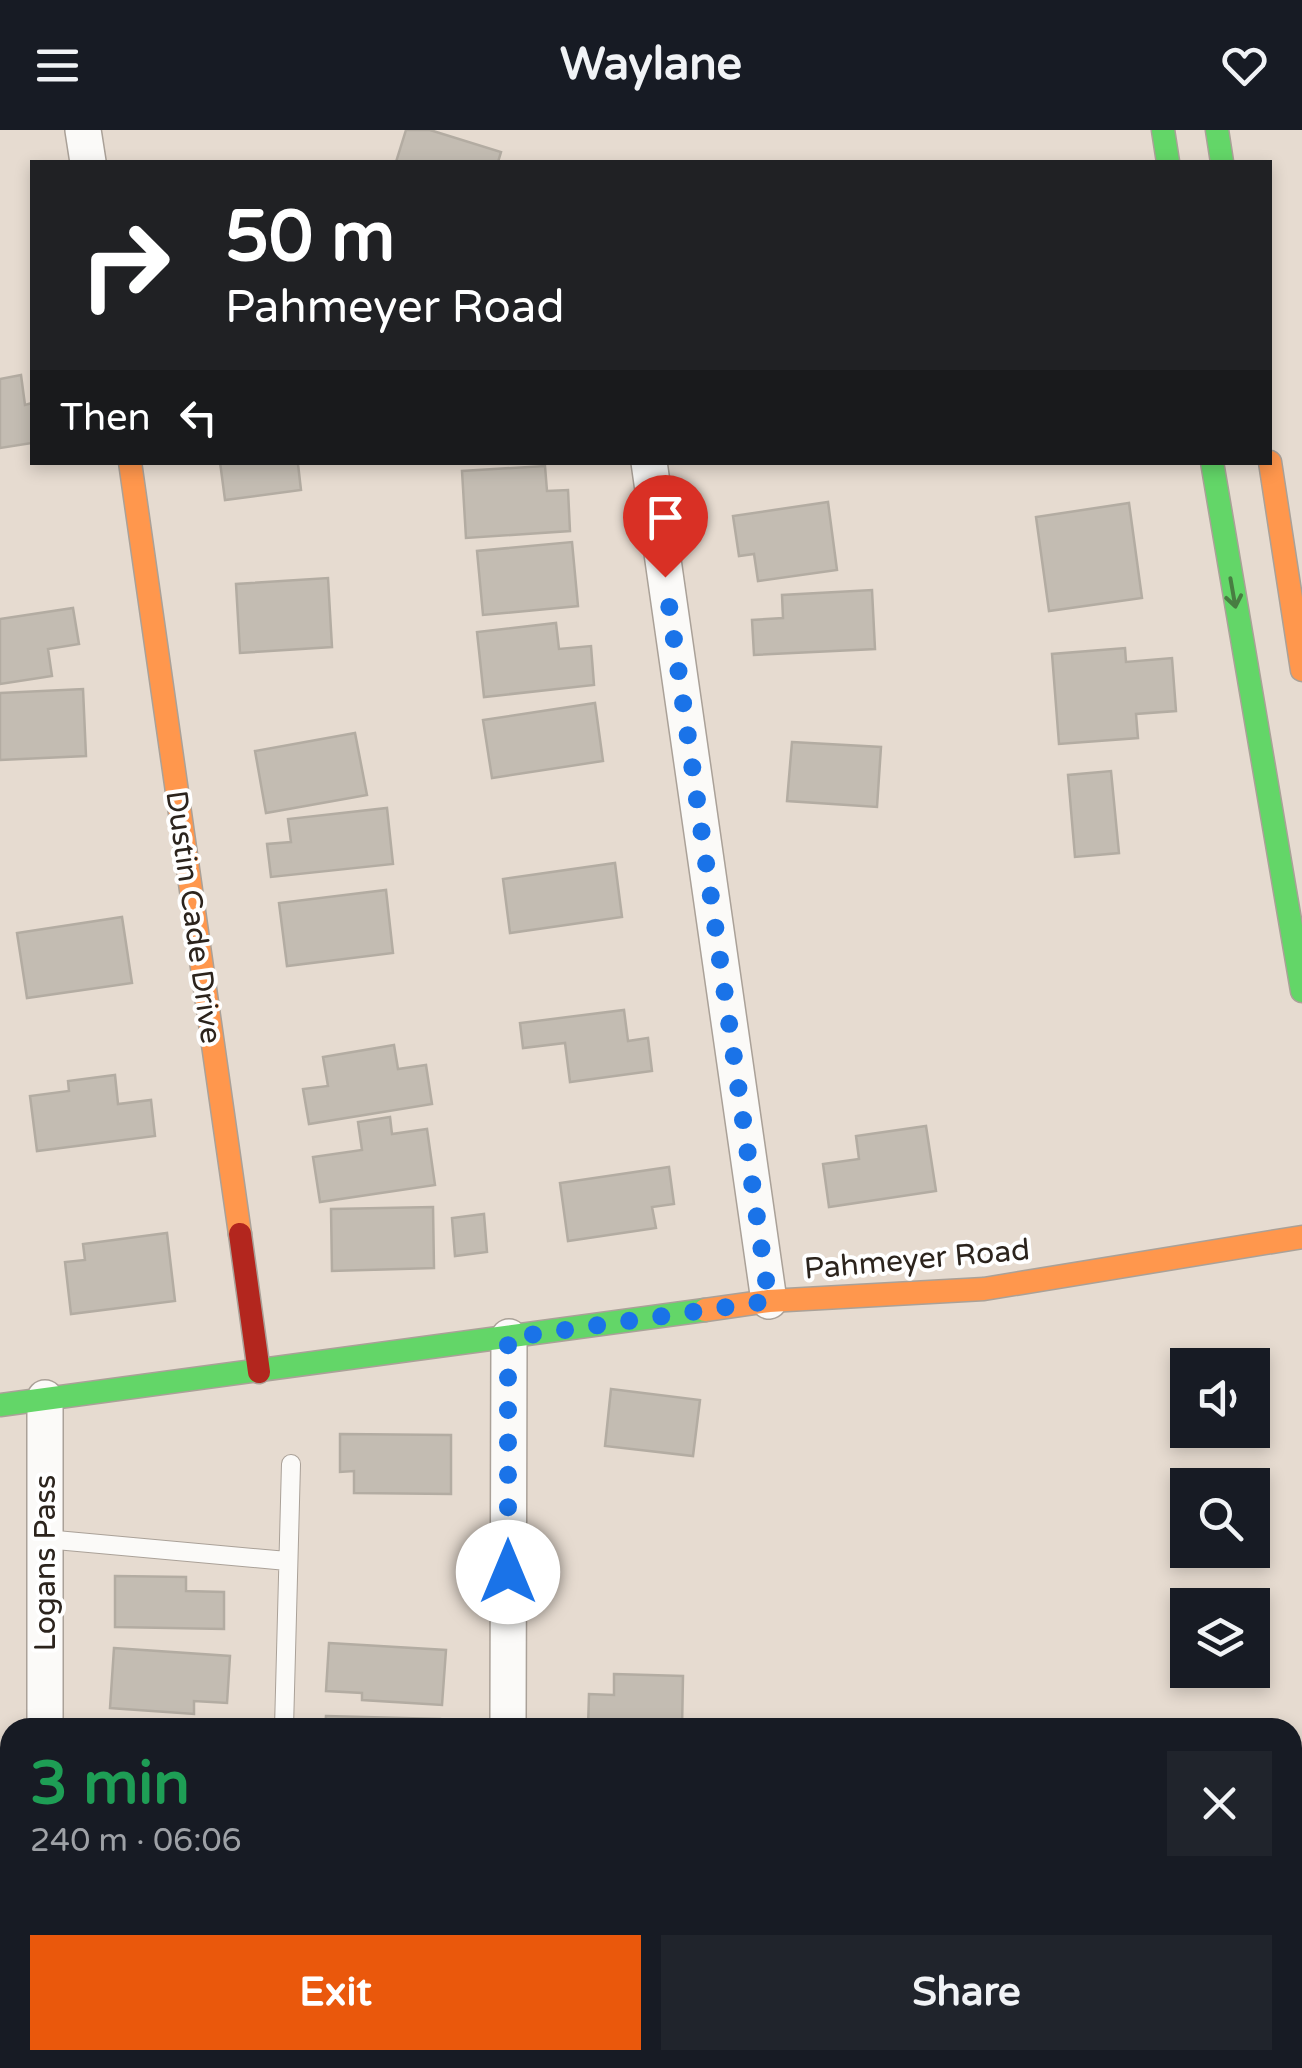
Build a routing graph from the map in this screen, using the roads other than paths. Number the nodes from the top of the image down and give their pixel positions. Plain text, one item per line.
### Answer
1 (83, 130) edge
2 (1163, 130) edge
3 (1217, 130) edge
4 (88, 160) edge
5 (1168, 160) edge
6 (1222, 160) edge
7 (130, 465) edge
8 (649, 465) edge
9 (1214, 465) edge
10 (1269, 465) edge
11 (1302, 512) edge
12 (1250, 522) junction
13 (1302, 670) edge
14 (1302, 991) edge
15 (1302, 1237) edge
16 (769, 1301) junction
17 (508, 1338) junction
18 (258, 1372) junction
19 (45, 1398) junction
20 (0, 1405) edge
21 (291, 1464) dead end
22 (45, 1538) junction
23 (287, 1561) junction
24 (45, 1718) edge
25 (284, 1718) edge
26 (508, 1718) edge

1 - 4 street
2 - 5 street
3 - 6 street
7 - 18 street, Dustin Cade Drive
8 - 16 street
9 - 12 street
10 - 12 street
11 - 12 lane
12 - 13 street
12 -> 14 street
15 - 16 street, Pahmeyer Road
16 - 17 street, Pahmeyer Road
17 - 18 street, Pahmeyer Road
17 - 26 street
18 - 19 street, Pahmeyer Road
19 - 20 street, Pahmeyer Road
19 - 22 street, Logans Pass
21 - 23 lane
22 - 23 lane
22 - 24 street, Logans Pass
23 - 25 lane

